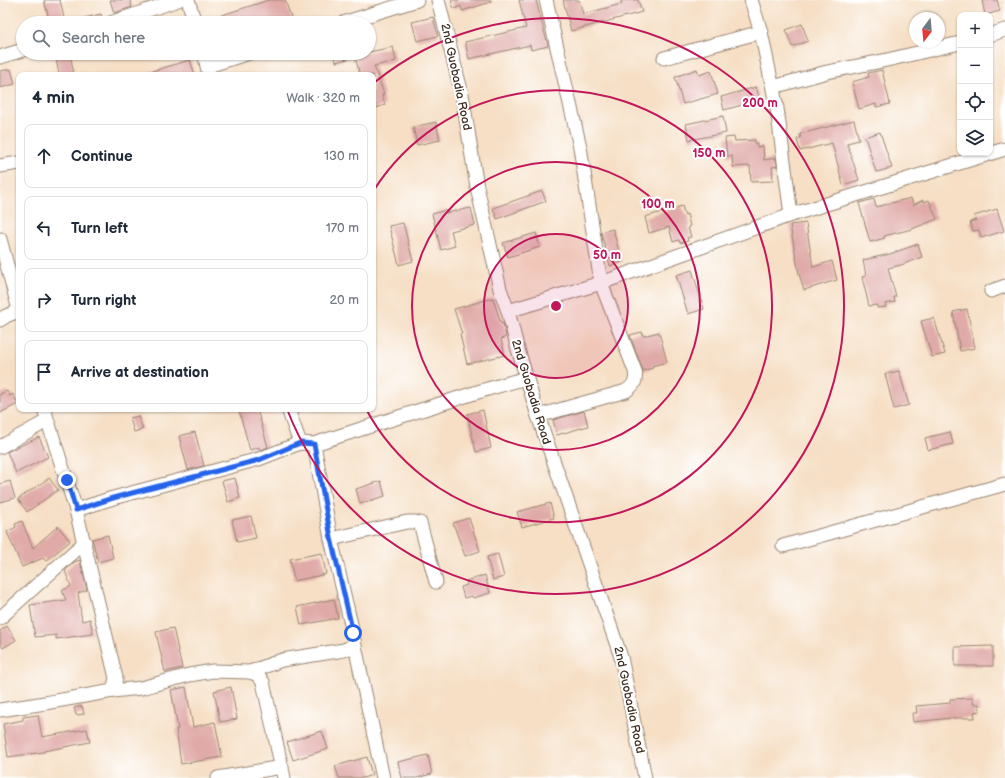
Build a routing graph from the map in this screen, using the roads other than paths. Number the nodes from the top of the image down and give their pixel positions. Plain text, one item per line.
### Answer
1 (178, 0) edge
2 (188, 0) edge
3 (417, 0) edge
4 (438, 0) edge
5 (546, 0) edge
6 (751, 0) edge
7 (131, 16) edge
8 (193, 16) edge
9 (366, 16) edge
10 (1005, 30) edge
11 (761, 32) junction
12 (993, 34) edge
13 (957, 44) edge
14 (16, 52) edge
15 (0, 57) edge
16 (664, 58) dead end
17 (206, 60) edge
18 (233, 60) edge
19 (209, 71) edge
20 (773, 87) junction
21 (1005, 149) edge
22 (16, 163) edge
23 (0, 166) edge
24 (791, 215) junction
25 (0, 239) edge
26 (13, 261) edge
27 (601, 283) junction
28 (16, 286) edge
29 (1005, 286) edge
30 (991, 291) dead end
31 (16, 311) edge
32 (508, 311) junction
33 (0, 320) edge
34 (526, 378) junction
35 (289, 412) edge
36 (45, 415) edge
37 (538, 416) junction
38 (300, 443) junction
39 (314, 444) junction
40 (0, 446) edge
41 (1005, 484) edge
42 (76, 510) junction
43 (331, 538) junction
44 (85, 543) junction
45 (783, 546) dead end
46 (436, 582) dead end
47 (0, 617) edge
48 (354, 641) junction
49 (250, 672) junction
50 (114, 691) junction
51 (0, 710) edge
52 (283, 773) edge
53 (218, 778) edge
54 (383, 778) edge
55 (645, 778) edge

1 - 7 street
2 - 8 street
3 - 9 street
4 - 32 street, 2nd Guobadia Road
5 - 27 street
6 - 11 street
10 - 12 street
11 - 16 street
11 - 20 street
13 - 20 street
14 - 15 street
17 - 19 street
18 - 19 street
20 - 24 street
21 - 24 street
22 - 23 street
24 - 27 street
25 - 26 street
26 - 28 street
27 - 32 street
27 - 37 street
29 - 30 street
31 - 33 street
32 - 34 street, 2nd Guobadia Road
34 - 37 street, 2nd Guobadia Road
34 - 39 street
35 - 38 street
36 - 40 street
36 - 42 street
37 - 55 street, 2nd Guobadia Road
38 - 39 street
38 - 42 street
39 - 43 street
41 - 45 street
42 - 44 street
43 - 46 street
43 - 48 street
44 - 47 street
44 - 50 street
48 - 49 street
48 - 54 street
49 - 50 street
49 - 52 street
50 - 51 street
52 - 53 street

